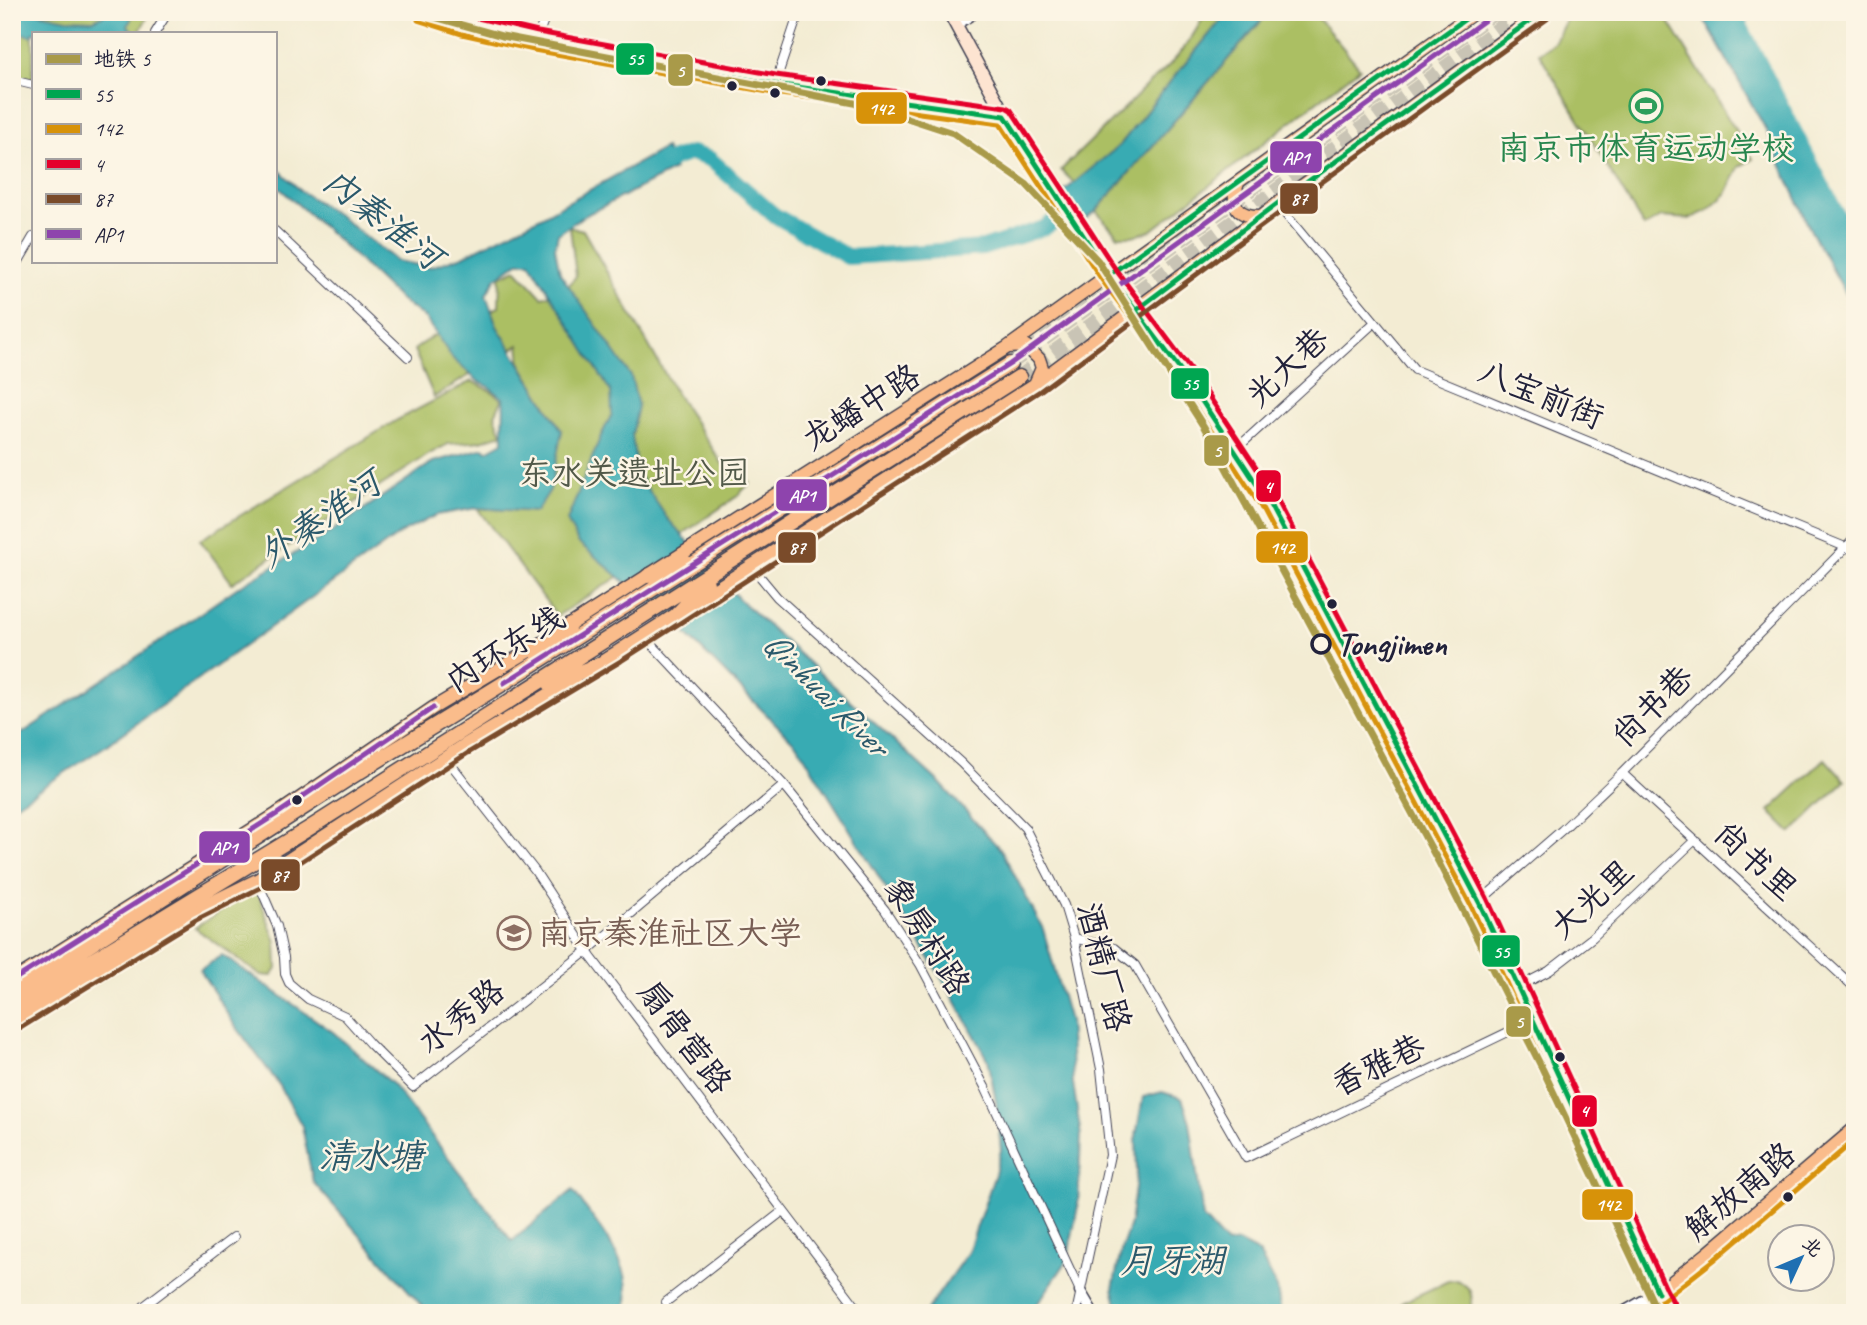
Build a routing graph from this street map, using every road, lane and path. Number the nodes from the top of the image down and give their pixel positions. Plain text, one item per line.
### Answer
1 (168, 12) edge
2 (420, 12) edge
3 (547, 12) edge
4 (799, 12) edge
5 (948, 12) edge
6 (978, 12) edge
7 (1475, 12) edge
8 (1542, 12) edge
9 (956, 26) junction
10 (157, 30) edge
11 (536, 41) junction
12 (12, 80) edge
13 (775, 84) junction
14 (32, 85) edge
15 (1005, 116) junction
16 (1238, 182) junction
17 (1278, 205) junction
18 (1262, 216) junction
19 (276, 232) edge
20 (32, 239) edge
21 (12, 273) edge
22 (1109, 275) junction
23 (1135, 311) junction
24 (1375, 322) junction
25 (1007, 347) junction
26 (408, 357) dead end
27 (1010, 363) tunnel mouth
28 (1020, 377) tunnel mouth
29 (1035, 384) junction
30 (1235, 450) junction
31 (1855, 538) edge
32 (708, 547) junction
33 (1851, 550) edge
34 (725, 564) junction
35 (752, 567) junction
36 (648, 576) joint
37 (632, 594) junction
38 (677, 614) junction
39 (569, 625) junction
40 (644, 636) junction
41 (595, 666) junction
42 (505, 683) junction
43 (517, 698) junction
44 (446, 758) junction
45 (1622, 773) junction
46 (784, 785) junction
47 (1695, 841) junction
48 (257, 880) junction
49 (1479, 902) junction
50 (1074, 937) junction
51 (587, 951) junction
52 (12, 981) edge
53 (1518, 988) junction
54 (1855, 988) edge
55 (12, 995) edge
56 (12, 1010) edge
57 (1533, 1020) junction
58 (12, 1023) edge
59 (1855, 1128) edge
60 (783, 1211) junction
61 (234, 1237) dead end
62 (1080, 1291) junction
63 (1658, 1293) junction
64 (666, 1302) dead end
65 (861, 1312) edge
66 (138, 1313) edge
67 (1076, 1313) edge
68 (1093, 1313) edge
69 (1622, 1313) edge
70 (1669, 1313) edge

1 - 10 street
2 - 11 main road
3 - 11 street
4 - 13 street
5 - 9 main road
6 - 9 street
7 - 16 main road, 龙蟠中路
8 - 17 main road
9 - 15 main road
11 - 13 main road
12 - 14 street
13 - 15 main road
15 - 22 main road
16 - 18 main road
16 - 22 main road, 龙蟠中路
17 - 18 main road
17 - 24 street, 八宝前街
18 - 23 main road
19 - 26 street
20 - 21 street
22 - 23 street
22 - 25 main road, 龙蟠中路
23 - 29 main road
23 - 30 street
24 - 30 street, 光大巷
24 - 33 street, 八宝前街
25 - 29 main road
25 - 32 main road, 龙蟠中路
27 - 32 highway
28 - 34 highway
29 - 35 main road
30 - 49 street
31 - 33 street, 尚书巷
32 - 36 highway
32 - 37 highway, 内环东线
33 - 45 street, 尚书巷
34 - 38 highway
34 - 43 highway, 内环东线
35 - 38 main road
35 - 50 street, 酒精厂路
36 - 37 main road
37 - 39 main road
37 - 42 highway, 内环东线
38 - 40 main road
39 - 42 highway
39 - 52 main road
40 - 41 main road
40 - 46 street, 象房村路
41 - 43 highway
41 - 44 main road
42 - 55 highway, 内环东线
43 - 56 highway, 内环东线
44 - 48 main road
44 - 51 street, 扇骨营路
45 - 47 street, 尚书里
45 - 49 street, 尚书巷
46 - 51 street, 水秀路
46 - 62 street, 象房村路
47 - 53 street, 大光里
47 - 54 street, 尚书里
48 - 51 street, 水秀路
48 - 58 main road
49 - 53 street
50 - 57 street, 香雅巷
50 - 62 street, 酒精厂路
51 - 60 street, 扇骨营路
53 - 57 street
57 - 63 street
59 - 63 street, 解放南路
60 - 64 street
60 - 65 street, 扇骨营路
61 - 66 street
62 - 67 street, 酒精厂路
62 - 68 street, 象房村路
63 - 69 street, 解放南路
63 - 70 street

